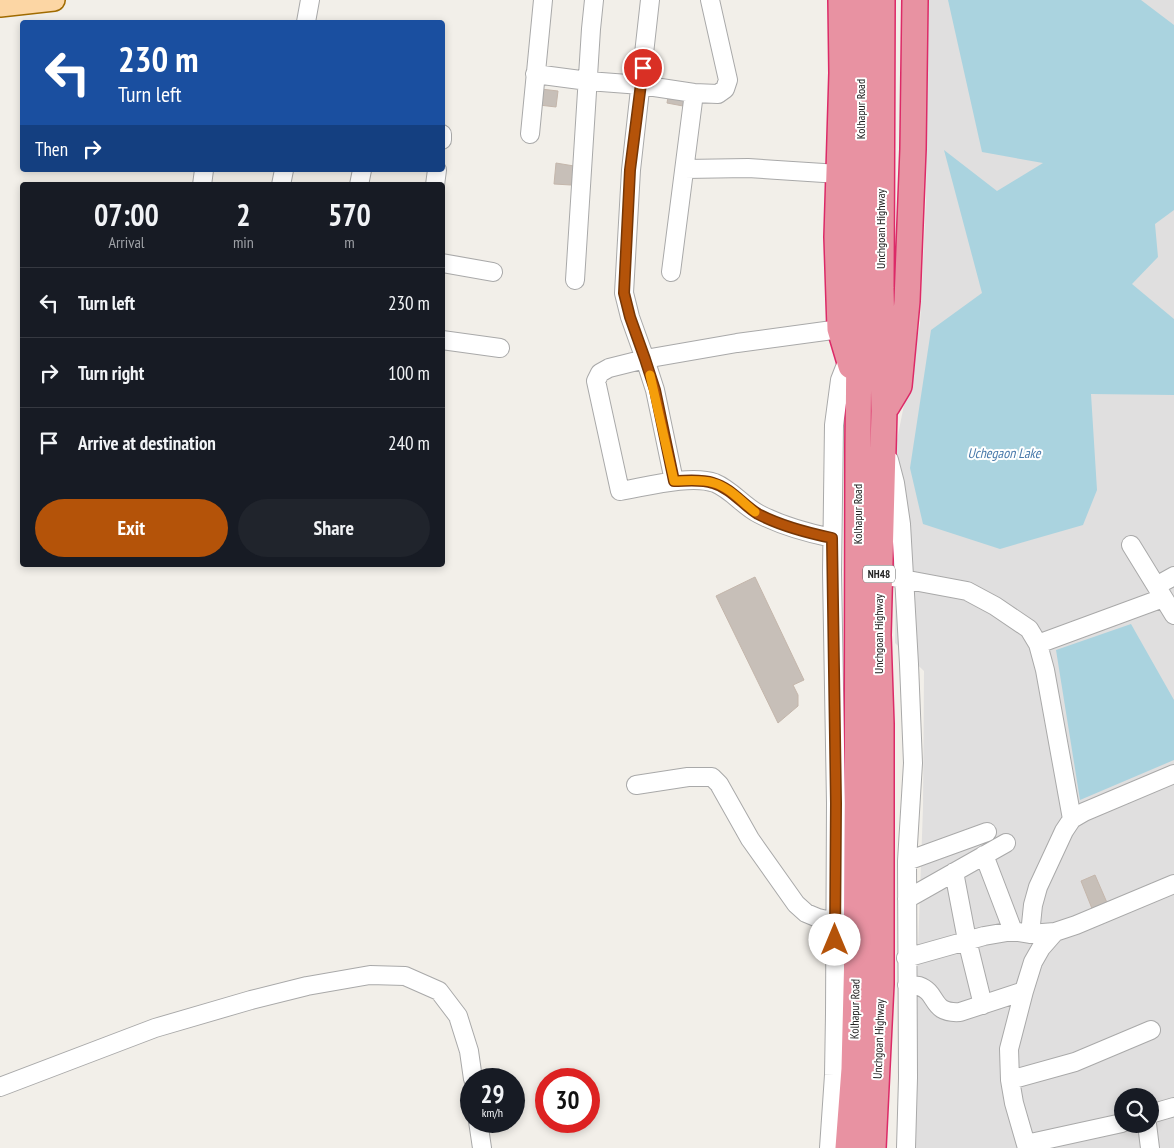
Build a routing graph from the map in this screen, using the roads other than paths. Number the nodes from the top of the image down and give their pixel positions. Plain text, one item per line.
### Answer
1 (54, 0) edge
2 (310, 0) edge
3 (543, 0) edge
4 (594, 0) edge
5 (650, 0) edge
6 (710, 0) edge
7 (841, 0) edge
8 (862, 0) edge
9 (882, 0) edge
10 (915, 0) edge
11 (0, 6) edge
12 (306, 20) edge
13 (535, 74) junction
14 (588, 81) junction
15 (641, 85) junction
16 (694, 93) junction
17 (530, 134) dead end
18 (685, 168) junction
19 (838, 174) junction
20 (445, 264) edge
21 (492, 272) dead end
22 (672, 272) dead end
23 (575, 280) dead end
24 (840, 329) junction
25 (445, 340) edge
26 (500, 348) dead end
27 (849, 357) junction
28 (645, 359) junction
29 (859, 392) junction
30 (884, 412) junction
31 (884, 438) junction
32 (674, 481) junction
33 (832, 538) junction
34 (1131, 545) dead end
35 (879, 575) junction
36 (1174, 576) edge
37 (904, 579) junction
38 (1159, 592) junction
39 (1174, 615) edge
40 (1038, 644) junction
41 (1174, 774) edge
42 (636, 784) dead end
43 (1072, 820) junction
44 (987, 832) dead end
45 (1006, 842) dead end
46 (984, 855) junction
47 (907, 862) junction
48 (954, 872) junction
49 (1174, 884) edge
50 (907, 899) junction
51 (835, 922) junction
52 (1055, 932) junction
53 (1021, 933) junction
54 (967, 940) junction
55 (906, 958) junction
56 (907, 985) junction
57 (1024, 992) junction
58 (983, 1005) junction
59 (1151, 1030) dead end
60 (471, 1068) edge
61 (1010, 1080) junction
62 (0, 1087) edge
63 (1174, 1107) edge
64 (1159, 1111) edge
65 (1114, 1125) edge
66 (480, 1133) edge
67 (1148, 1133) edge
68 (1027, 1146) edge
69 (482, 1148) edge
70 (829, 1148) edge
71 (848, 1148) edge
72 (873, 1148) edge
73 (906, 1148) edge
74 (1150, 1148) edge

1 - 11 main road
2 - 12 street
3 - 13 street
4 - 14 street
5 - 15 street
6 - 16 street
7 - 19 highway
8 - 29 highway, Kolhapur Road / NH48
9 - 30 highway, Unchgoan Highway / NH48
10 - 30 highway
13 - 14 street
13 - 17 street
14 - 15 street
14 - 23 street
15 - 16 street
15 - 28 street
16 - 18 street
18 - 19 street
18 - 22 street
19 - 24 highway
20 - 21 street
24 - 27 highway
24 - 28 street
25 - 26 street
27 - 29 highway
27 - 33 street
28 - 32 street
28 - 32 street
29 - 71 highway, Kolhapur Road / NH48
30 - 31 highway, Unchgoan Highway / NH48
31 - 35 highway, Unchgoan Highway / NH48
31 - 37 street
32 - 33 street
33 - 51 street
34 - 38 street
35 - 37 street
35 - 72 highway, Unchgoan Highway / NH48
36 - 38 street
37 - 40 street
37 - 47 street
38 - 39 street
38 - 40 street
40 - 43 street
41 - 43 street
42 - 51 street
43 - 53 street
44 - 47 street
45 - 46 street
46 - 48 street
46 - 53 street
47 - 50 street
48 - 50 street
48 - 54 street
49 - 52 street
50 - 55 street
51 - 70 street
52 - 53 street
52 - 57 street
53 - 54 street
54 - 55 street
54 - 58 street
55 - 56 street
56 - 58 street
56 - 73 street
57 - 58 street
57 - 61 street
59 - 61 street
60 - 62 street
61 - 68 street
63 - 64 street
65 - 68 street
66 - 69 street
67 - 74 street

